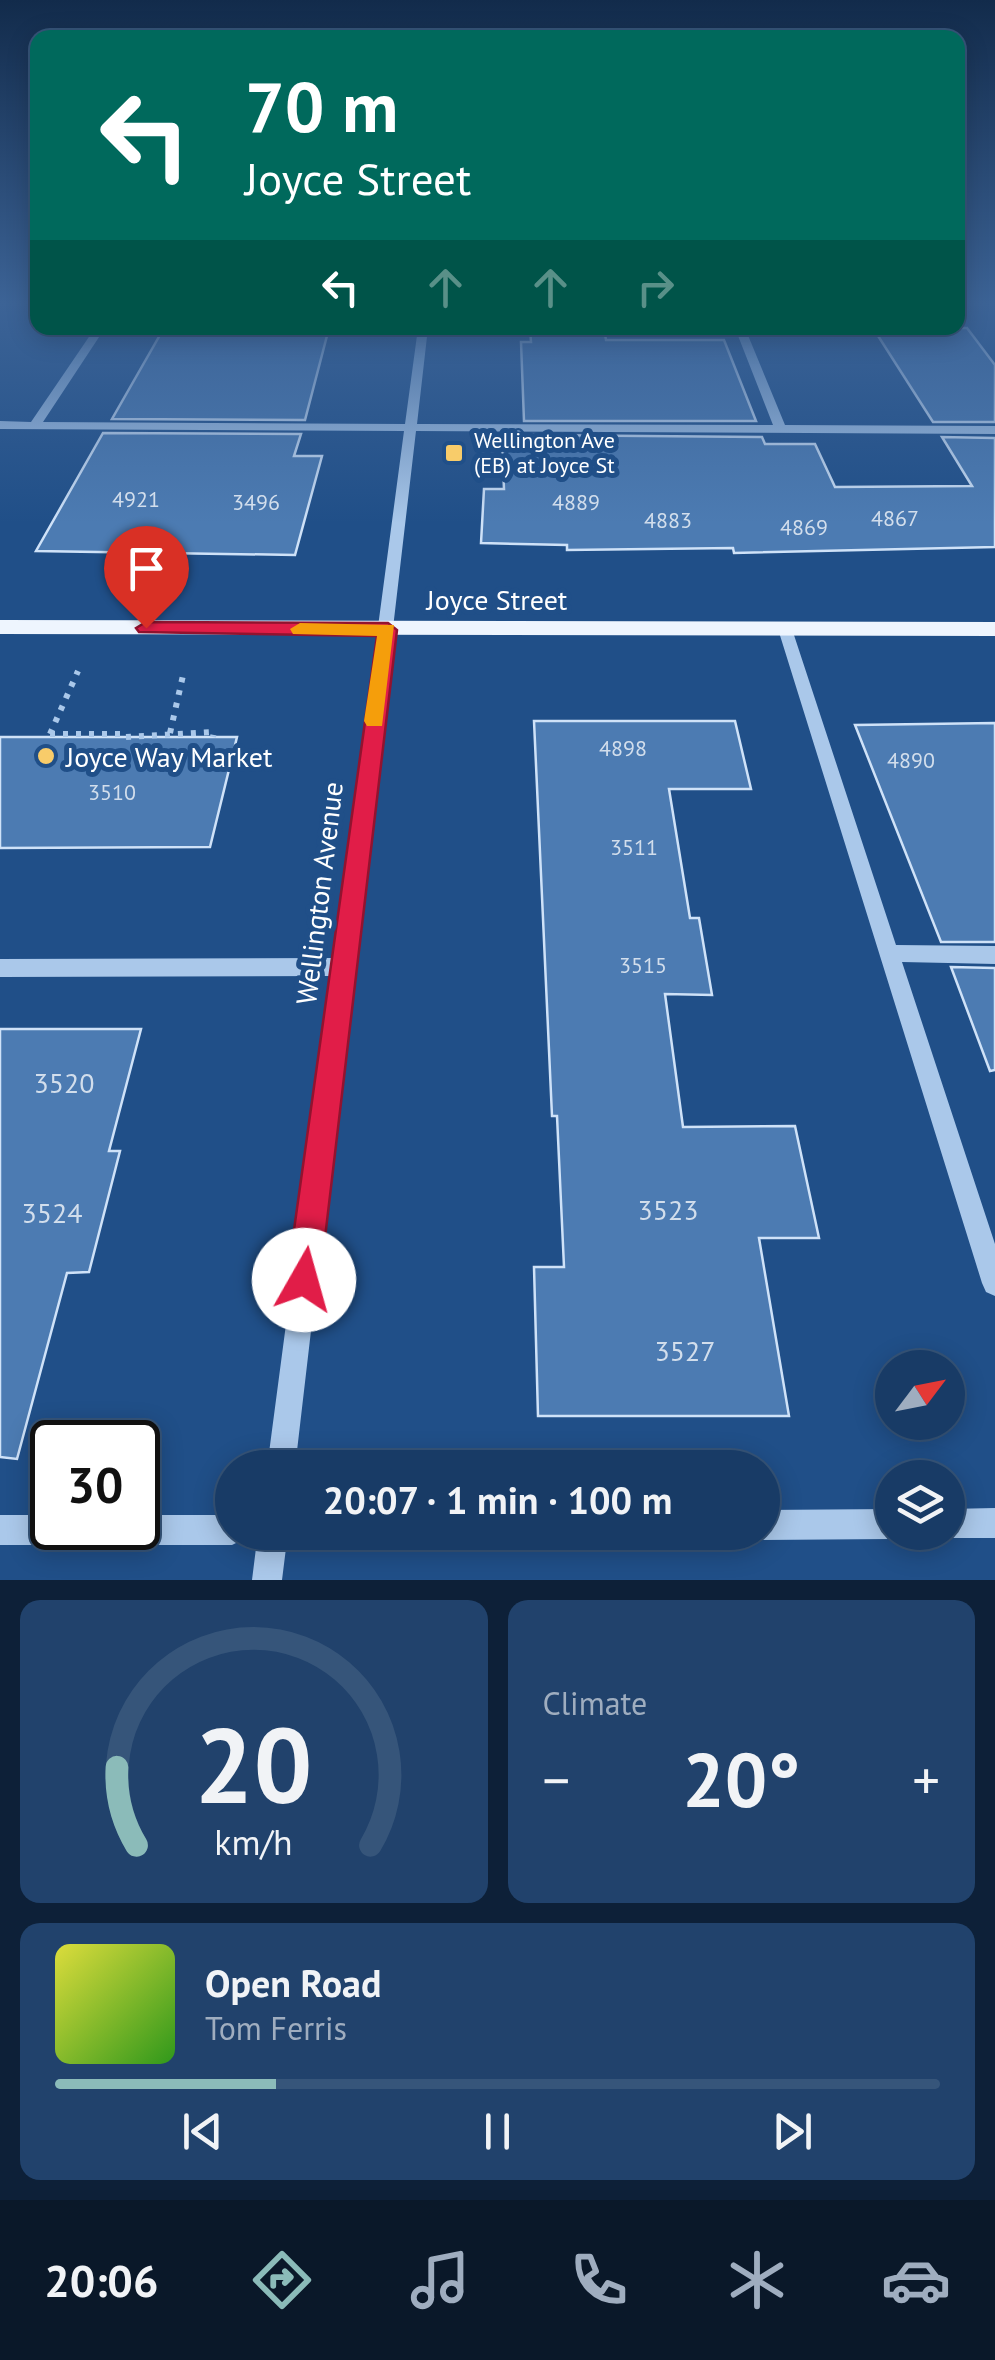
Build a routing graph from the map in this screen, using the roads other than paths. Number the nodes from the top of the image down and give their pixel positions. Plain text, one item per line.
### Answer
1 (68, 376) edge
2 (419, 376) edge
3 (759, 376) edge
4 (0, 425) edge
5 (35, 425) junction
6 (413, 428) junction
7 (780, 428) junction
8 (995, 430) edge
9 (0, 627) edge
10 (785, 628) junction
11 (995, 628) edge
12 (388, 630) junction
13 (890, 954) junction
14 (995, 955) edge
15 (0, 968) edge
16 (341, 968) junction
17 (995, 1283) edge
18 (283, 1450) edge
19 (995, 1523) edge
20 (875, 1524) edge
21 (965, 1524) edge
22 (780, 1525) edge
23 (0, 1530) edge
24 (215, 1530) edge
25 (271, 1550) edge
26 (267, 1580) edge

1 - 5 street
2 - 6 street, Wellington Avenue
3 - 7 street
4 - 5 street
5 - 6 street
6 - 7 street
6 - 12 street, Wellington Avenue
7 - 8 street
9 - 12 main road, Joyce Street
10 - 11 main road, Joyce Street
10 - 12 main road, Joyce Street
10 - 13 street
12 - 16 street, Wellington Avenue
13 - 14 street
13 - 17 street
15 - 16 street
16 - 18 street, Wellington Avenue
19 - 21 street
20 - 22 street
23 - 24 street
25 - 26 street

